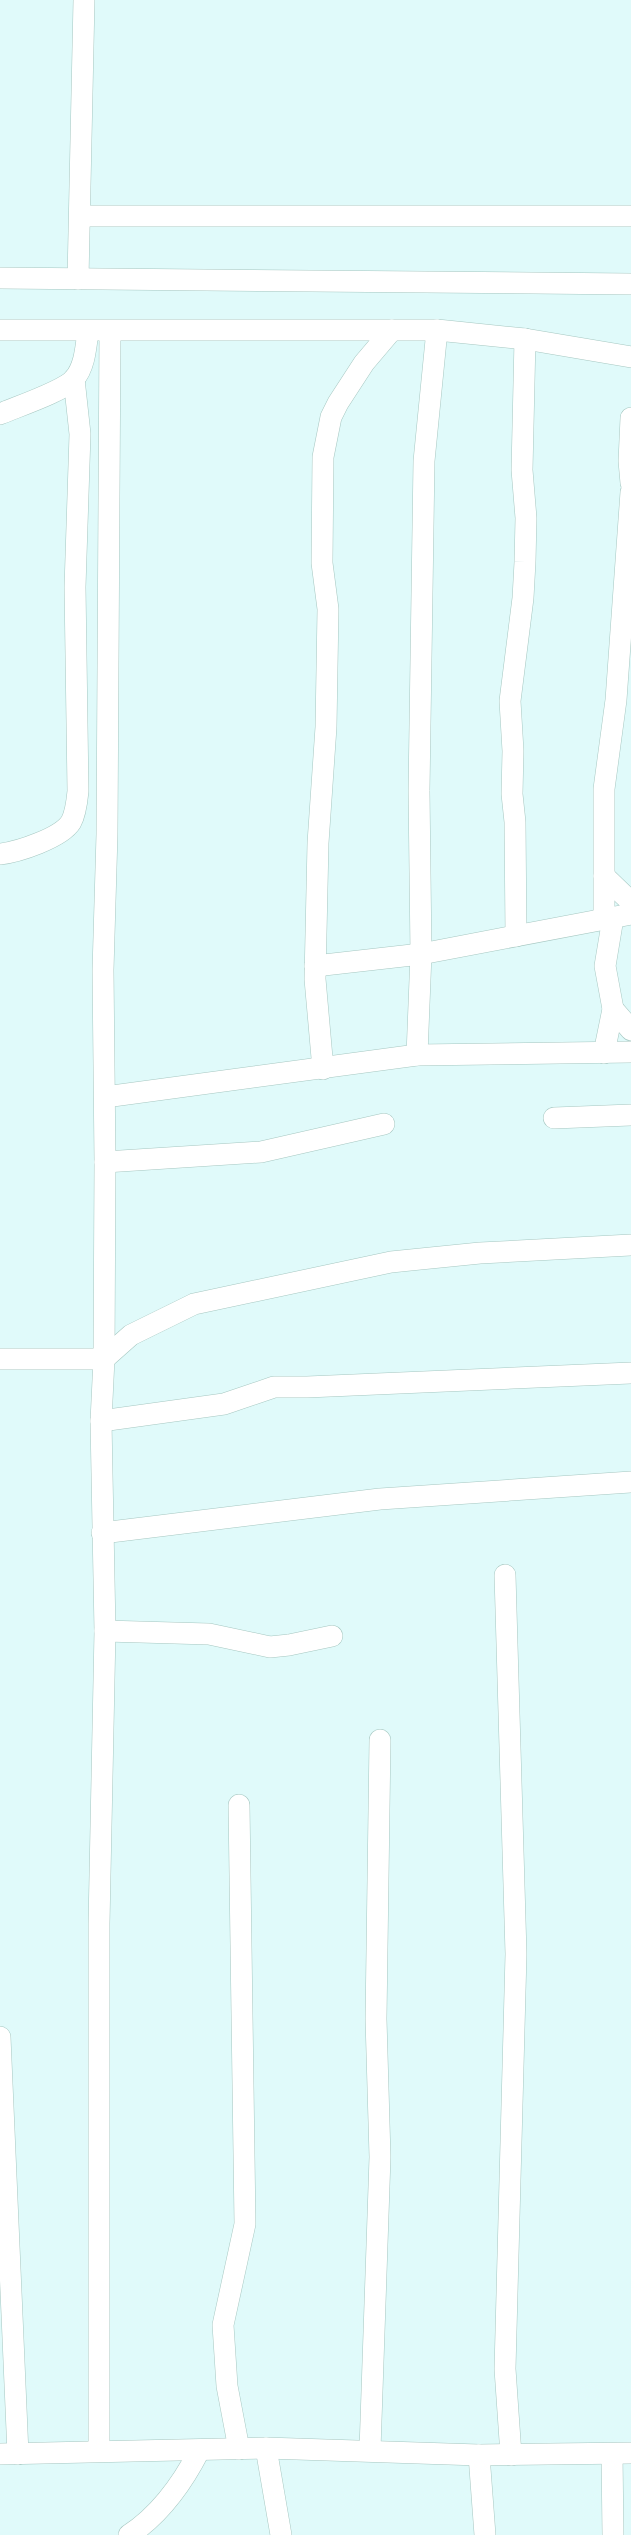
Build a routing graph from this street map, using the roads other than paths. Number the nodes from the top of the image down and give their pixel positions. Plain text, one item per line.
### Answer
1 (84, 0) edge
2 (80, 216) junction
3 (631, 216) edge
4 (0, 278) edge
5 (78, 279) junction
6 (631, 284) edge
7 (0, 330) edge
8 (392, 330) junction
9 (437, 330) junction
10 (88, 331) junction
11 (110, 331) junction
12 (525, 339) junction
13 (631, 357) edge
14 (74, 379) junction
15 (0, 414) edge
16 (631, 418) edge
17 (631, 483) edge
18 (631, 492) edge
19 (0, 854) edge
20 (604, 876) junction
21 (631, 902) edge
22 (616, 917) edge
23 (516, 936) junction
24 (422, 954) junction
25 (316, 966) junction
26 (613, 1009) junction
27 (631, 1030) edge
28 (631, 1052) edge
29 (604, 1053) junction
30 (417, 1056) junction
31 (323, 1069) junction
32 (105, 1097) junction
33 (631, 1115) edge
34 (554, 1118) dead end
35 (384, 1124) dead end
36 (105, 1162) junction
37 (631, 1245) edge
38 (0, 1358) edge
39 (104, 1359) junction
40 (631, 1373) edge
41 (101, 1421) junction
42 (631, 1482) edge
43 (102, 1533) junction
44 (505, 1575) dead end
45 (105, 1631) junction
46 (332, 1636) dead end
47 (380, 1740) dead end
48 (239, 1805) dead end
49 (0, 2037) edge
50 (266, 2448) junction
51 (239, 2449) junction
52 (370, 2450) junction
53 (99, 2451) junction
54 (199, 2451) junction
55 (9, 2454) edge
56 (512, 2454) junction
57 (621, 2454) edge
58 (479, 2455) junction
59 (138, 2532) edge
60 (281, 2535) edge
61 (486, 2535) edge
62 (613, 2535) edge

1 - 2 street
2 - 3 street
2 - 5 street
4 - 5 street
5 - 6 street
7 - 10 street
8 - 9 street
8 - 11 street
8 - 25 street
9 - 12 street
9 - 24 street
10 - 11 street
10 - 14 street
11 - 32 street
12 - 13 street
12 - 23 street
14 - 15 street
14 - 19 street
16 - 17 street
18 - 20 street
20 - 21 street
20 - 22 street
22 - 23 street
22 - 26 street
23 - 24 street
24 - 25 street
24 - 30 street
25 - 31 street
26 - 27 street
26 - 29 street
28 - 29 street
29 - 30 street
30 - 31 street
31 - 32 street
32 - 36 street
33 - 34 street
35 - 36 street
36 - 39 street
37 - 39 street
38 - 39 street
39 - 41 street
40 - 41 street
41 - 43 street
42 - 43 street
43 - 45 street
44 - 56 street
45 - 46 street
45 - 53 street
47 - 52 street
48 - 51 street
49 - 55 street
50 - 51 street
50 - 52 street
50 - 60 street
51 - 54 street
52 - 58 street
53 - 54 street
53 - 55 street
54 - 59 street
56 - 57 street
56 - 58 street
57 - 62 street
58 - 61 street

